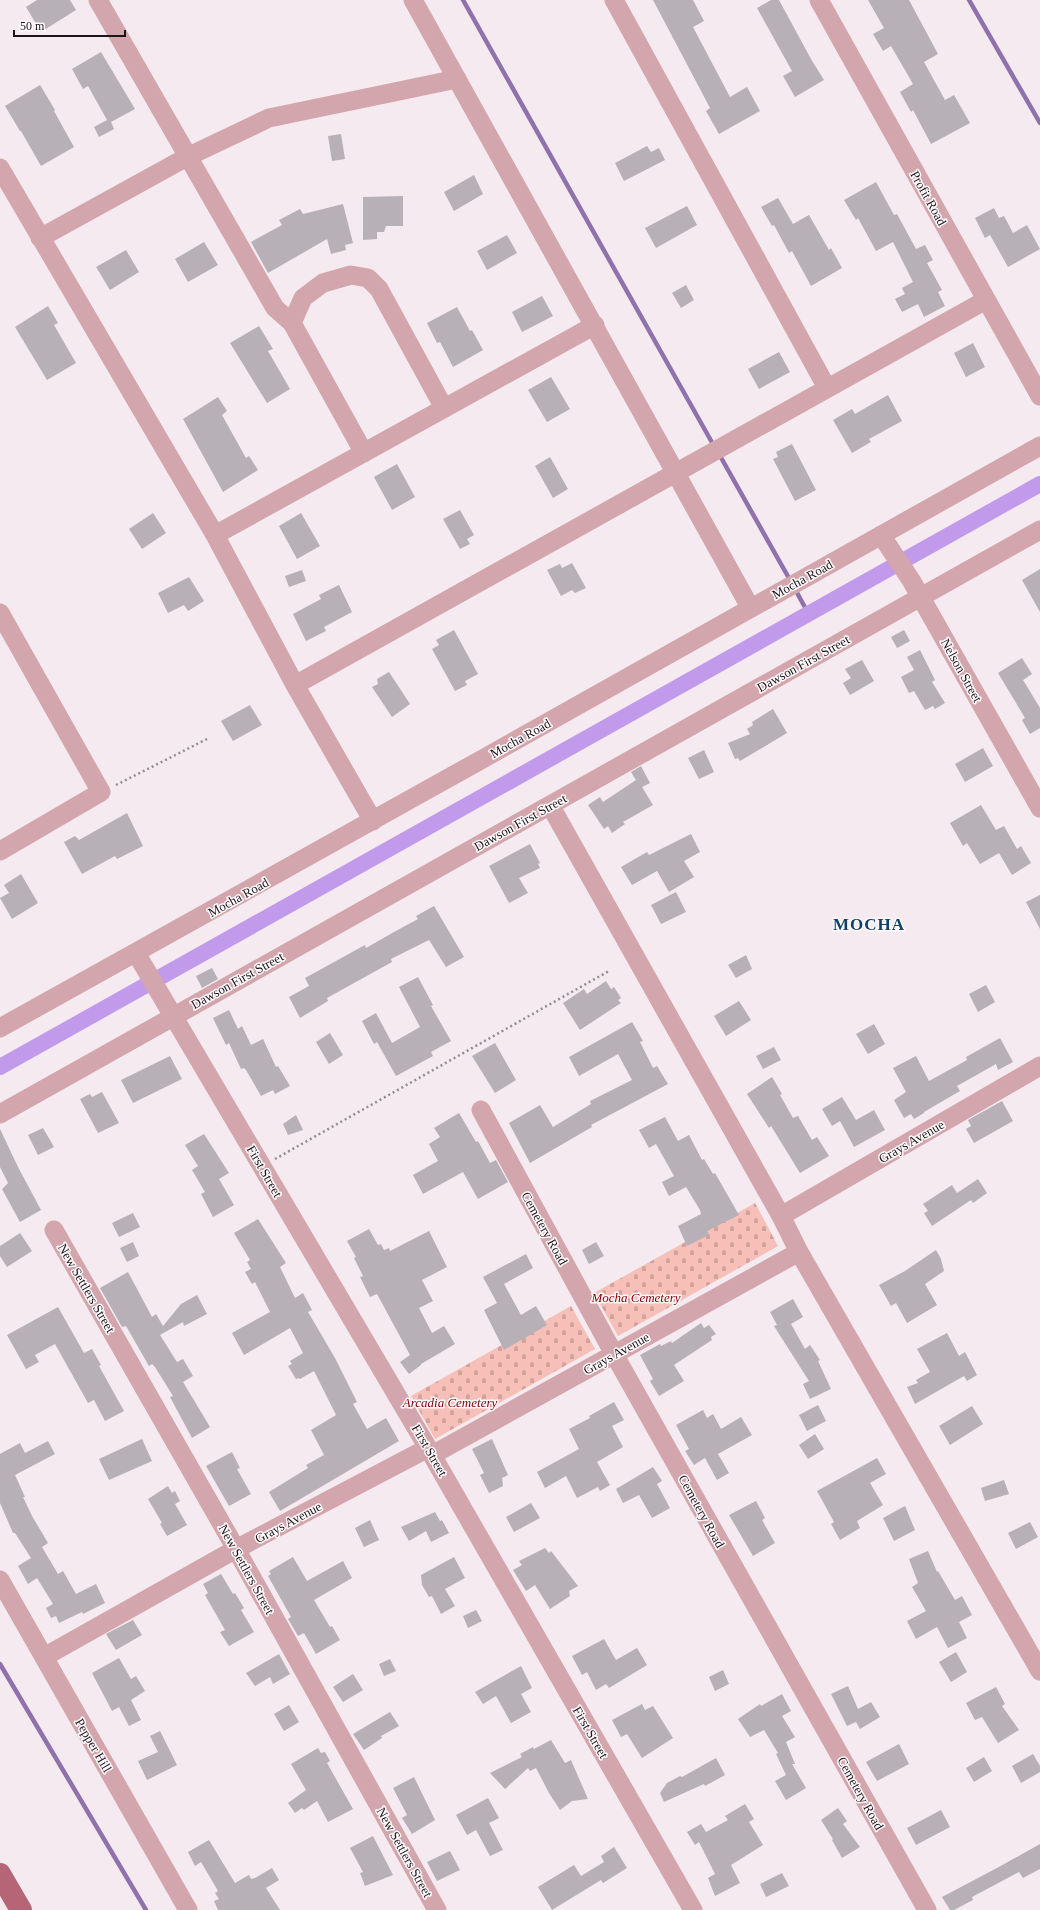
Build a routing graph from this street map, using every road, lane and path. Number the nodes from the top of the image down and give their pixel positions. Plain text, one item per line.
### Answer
1 (98, 0) edge
2 (413, 0) edge
3 (614, 0) edge
4 (819, 0) edge
5 (457, 79) junction
6 (187, 157) junction
7 (0, 168) edge
8 (40, 238) junction
9 (986, 300) junction
10 (292, 323) junction
11 (595, 326) junction
12 (827, 388) junction
13 (1040, 396) edge
14 (444, 408) junction
15 (1040, 446) edge
16 (364, 453) junction
17 (675, 473) junction
18 (1040, 530) edge
19 (215, 535) junction
20 (885, 542) junction
21 (921, 597) junction
22 (750, 608) junction
23 (0, 614) edge
24 (295, 685) junction
25 (207, 739) dead end
26 (101, 792) junction
27 (550, 805) junction
28 (1040, 808) edge
29 (373, 821) junction
30 (0, 851) edge
31 (140, 961) junction
32 (609, 971) dead end
33 (174, 1016) junction
34 (0, 1028) edge
35 (1040, 1066) edge
36 (481, 1110) dead end
37 (0, 1114) edge
38 (262, 1166) junction
39 (781, 1216) junction
40 (54, 1230) dead end
41 (799, 1252) junction
42 (614, 1354) junction
43 (430, 1451) junction
44 (236, 1549) junction
45 (0, 1580) edge
46 (44, 1657) junction
47 (1040, 1672) edge
48 (0, 1874) edge
49 (21, 1910) edge
50 (188, 1910) edge
51 (437, 1910) edge
52 (693, 1910) edge
53 (927, 1910) edge

1 - 6 street
2 - 5 street
3 - 12 street
4 - 9 street, Profit Road
5 - 6 street
5 - 11 street
6 - 8 street
6 - 10 street
7 - 8 street
8 - 19 street
9 - 12 street
9 - 13 street, Profit Road
10 - 14 street
10 - 16 street
11 - 14 street
11 - 17 street
12 - 17 street
14 - 16 street
15 - 20 street, Mocha Road
16 - 19 street
17 - 22 street
17 - 24 street
18 - 21 street, Dawson First Street
19 - 24 street
20 - 21 street, Nelson Street
20 - 22 street, Mocha Road
21 - 27 street, Dawson First Street
21 - 28 street, Nelson Street
22 - 29 street, Mocha Road
23 - 26 street
24 - 29 street
25 - 26 path
26 - 30 street
27 - 33 street, Dawson First Street
27 - 39 street
29 - 31 street, Mocha Road
31 - 33 street, First Street
31 - 34 street, Mocha Road
32 - 38 path
33 - 37 street, Dawson First Street
33 - 38 street, First Street
35 - 39 street, Grays Avenue
36 - 42 street, Cemetery Road
38 - 43 street, First Street
39 - 41 street
40 - 44 street, New Settlers Street
41 - 42 street, Grays Avenue
41 - 47 street
42 - 43 street, Grays Avenue
42 - 53 street, Cemetery Road
43 - 44 street, Grays Avenue
43 - 52 street, First Street
44 - 46 street, Grays Avenue
44 - 51 street, New Settlers Street
45 - 46 street, Pepper Hill
46 - 50 street, Pepper Hill
48 - 49 main road

